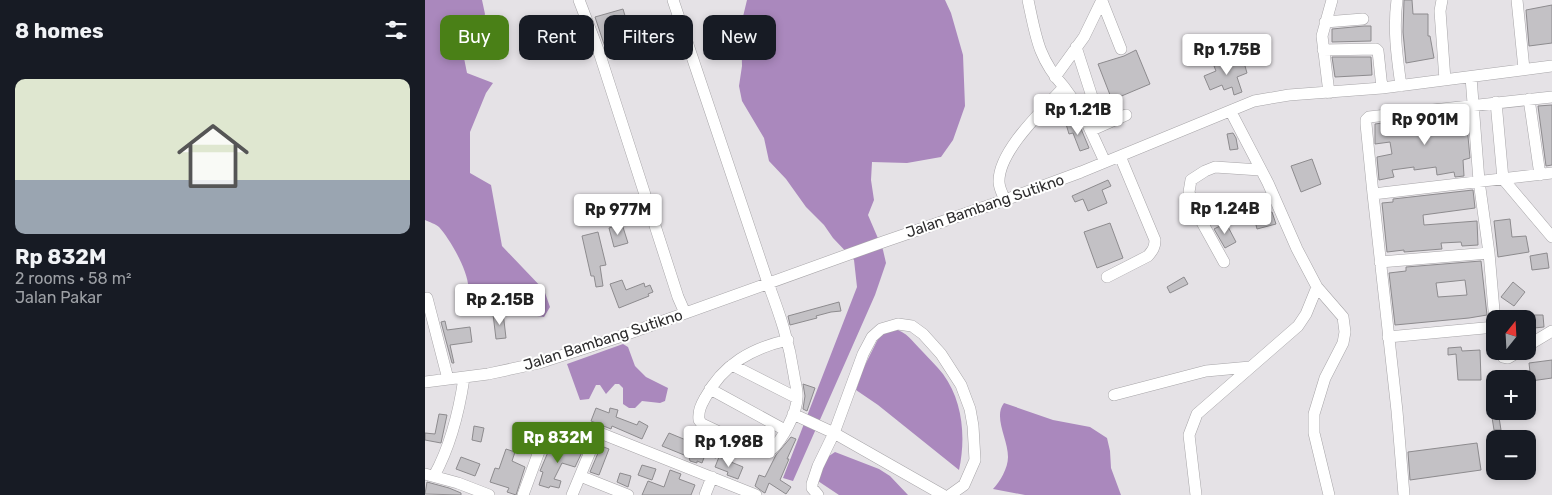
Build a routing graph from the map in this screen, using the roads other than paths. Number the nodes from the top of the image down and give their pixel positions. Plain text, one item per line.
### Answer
1 (579, 0) edge
2 (673, 0) edge
3 (1027, 0) edge
4 (1332, 0) edge
5 (1397, 0) edge
6 (1442, 0) edge
7 (1517, 0) edge
8 (1102, 1) edge
9 (1363, 19) dead end
10 (1325, 22) junction
11 (1076, 47) junction
12 (1121, 49) dead end
13 (1323, 50) junction
14 (1552, 66) edge
15 (1524, 69) junction
16 (1055, 77) junction
17 (1471, 77) junction
18 (1445, 80) junction
19 (1401, 86) junction
20 (1064, 87) junction
21 (1382, 88) junction
22 (1329, 93) junction
23 (1552, 97) edge
24 (1529, 99) junction
25 (1497, 102) junction
26 (1473, 104) junction
27 (1231, 112) junction
28 (1126, 115) dead end
29 (1094, 129) junction
30 (1120, 156) junction
31 (1105, 162) junction
32 (1260, 170) junction
33 (1552, 173) edge
34 (1540, 175) junction
35 (1503, 180) junction
36 (1479, 181) junction
37 (1373, 194) junction
38 (1005, 200) junction
39 (1552, 237) edge
40 (1489, 253) junction
41 (1224, 262) dead end
42 (1380, 262) junction
43 (1107, 278) dead end
44 (768, 283) junction
45 (1317, 287) junction
46 (427, 298) dead end
47 (1494, 310) edge
48 (685, 312) junction
49 (1486, 328) edge
50 (1552, 331) edge
51 (1388, 337) junction
52 (788, 340) junction
53 (1536, 341) edge
54 (731, 365) junction
55 (1250, 367) junction
56 (464, 378) junction
57 (449, 379) junction
58 (425, 382) edge
59 (710, 389) junction
60 (1114, 394) dead end
61 (797, 398) junction
62 (798, 417) junction
63 (785, 430) junction
64 (831, 432) junction
65 (541, 446) dead end
66 (430, 475) edge
67 (580, 476) junction
68 (712, 478) junction
69 (489, 495) edge
70 (523, 495) edge
71 (572, 495) edge
72 (628, 495) edge
73 (705, 495) edge
74 (756, 495) edge
75 (818, 495) edge
76 (943, 495) edge
77 (950, 495) edge
78 (1196, 495) edge
79 (1329, 495) edge
80 (1404, 495) edge

1 - 48 street
2 - 44 street
3 - 16 street
4 - 10 street
5 - 19 street
6 - 18 street
7 - 15 street
8 - 11 street
8 - 12 street
9 - 10 street
10 - 13 street
11 - 16 street
11 - 29 street
13 - 21 street
13 - 22 street
14 - 15 street, Jalan Bambang Sutikno
15 - 17 street, Jalan Bambang Sutikno
16 - 20 street
17 - 18 street, Jalan Bambang Sutikno
17 - 26 street
18 - 19 street, Jalan Bambang Sutikno
19 - 21 street, Jalan Bambang Sutikno
20 - 29 street
20 - 38 street
21 - 22 street, Jalan Bambang Sutikno
22 - 27 street, Jalan Bambang Sutikno
23 - 24 street
24 - 25 street
24 - 34 street
25 - 26 street
25 - 35 street
26 - 36 street
26 - 37 street
27 - 30 street, Jalan Bambang Sutikno
27 - 32 street
28 - 29 street
29 - 31 street
30 - 31 street, Jalan Bambang Sutikno
30 - 43 street
31 - 38 street, Jalan Bambang Sutikno
32 - 41 street
32 - 45 street
33 - 34 street
34 - 35 street
35 - 36 street
35 - 39 street
36 - 37 street
36 - 40 street
37 - 42 street
38 - 44 street, Jalan Bambang Sutikno
40 - 42 street
40 - 47 street
42 - 51 street
44 - 48 street, Jalan Bambang Sutikno
44 - 52 street
45 - 55 street
45 - 79 street
46 - 57 street
48 - 56 street, Jalan Bambang Sutikno
49 - 51 street
50 - 53 street
51 - 80 street
52 - 54 street
52 - 61 street
54 - 59 street
54 - 61 street
55 - 60 street
55 - 78 street
56 - 57 street, Jalan Bambang Sutikno
56 - 66 street
57 - 58 street, Jalan Bambang Sutikno
59 - 63 street
59 - 63 street
61 - 62 street
62 - 63 street
62 - 64 street
64 - 75 street
64 - 76 street
64 - 77 street
65 - 70 street
66 - 69 street
67 - 68 street
67 - 71 street
67 - 72 street
68 - 73 street
68 - 74 street

